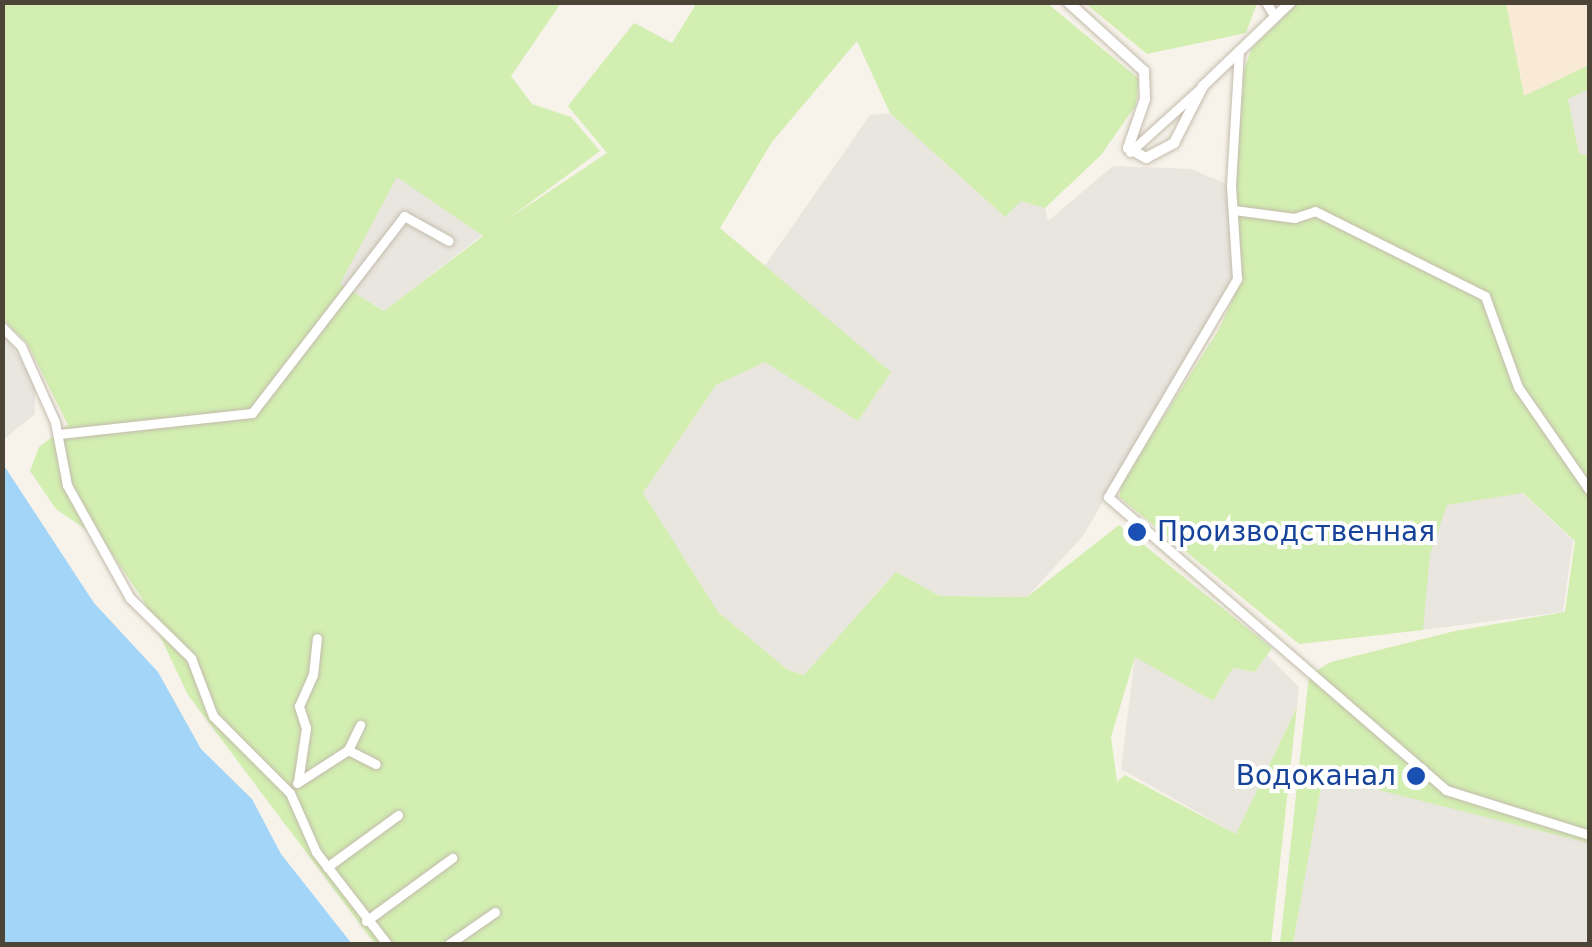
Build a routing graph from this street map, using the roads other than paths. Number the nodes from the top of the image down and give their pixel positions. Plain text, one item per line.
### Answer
1 (1068, 2) edge
2 (1266, 2) edge
3 (1291, 2) edge
4 (1275, 17) junction
5 (1238, 50) junction
6 (1203, 86) junction
7 (1130, 152) junction
8 (1234, 210) junction
9 (449, 242) dead end
10 (2, 327) edge
11 (59, 434) junction
12 (1590, 490) edge
13 (317, 638) dead end
14 (360, 726) dead end
15 (348, 750) junction
16 (376, 764) dead end
17 (298, 782) junction
18 (287, 791) junction
19 (398, 815) dead end
20 (1590, 835) edge
21 (452, 858) dead end
22 (327, 866) junction
23 (494, 912) dead end
24 (366, 920) junction
25 (386, 944) edge
26 (449, 944) edge

1 - 7 street
2 - 4 street
3 - 4 street
4 - 5 street
5 - 6 street
5 - 8 street
6 - 7 street
6 - 7 street
8 - 12 street
8 - 20 street
9 - 11 street
10 - 11 street
11 - 18 street
13 - 17 street
14 - 15 street
15 - 16 street
15 - 17 street
17 - 18 street
18 - 22 street
19 - 22 street
21 - 24 street
22 - 24 street
23 - 26 street
24 - 25 street

